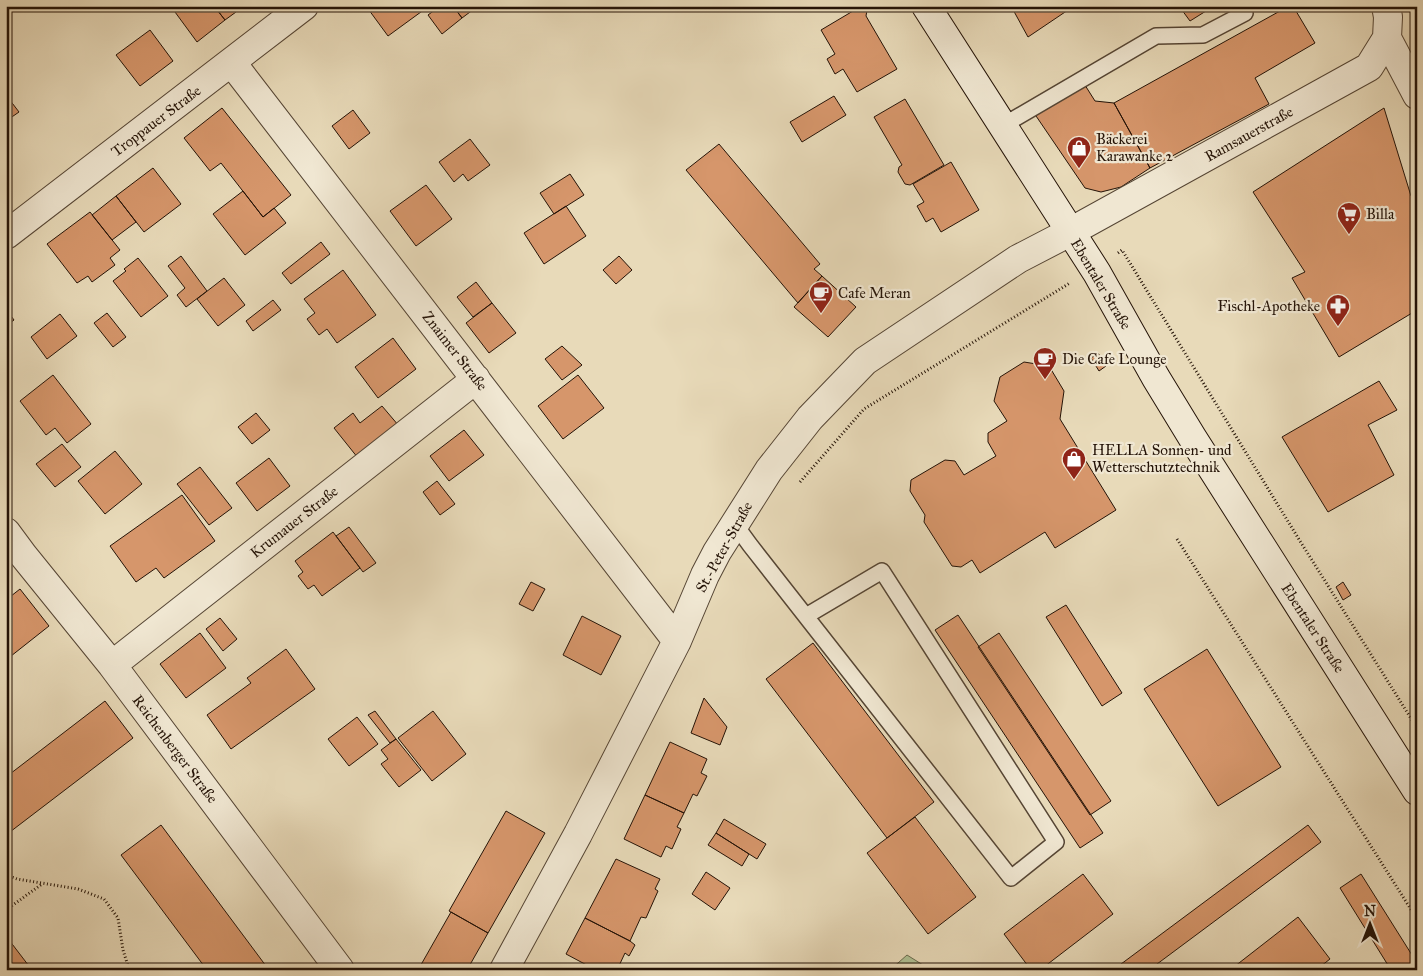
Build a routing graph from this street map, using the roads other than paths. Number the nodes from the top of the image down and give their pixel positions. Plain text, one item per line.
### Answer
1 (304, 6) edge
2 (926, 6) edge
3 (1386, 6) edge
4 (1245, 13) dead end
5 (1388, 38) junction
6 (232, 63) junction
7 (1417, 95) edge
8 (1002, 126) junction
9 (1070, 232) junction
10 (6, 235) edge
11 (476, 379) junction
12 (734, 523) junction
13 (6, 532) edge
14 (806, 616) junction
15 (676, 641) junction
16 (112, 665) junction
17 (1417, 791) edge
18 (340, 970) edge
19 (504, 970) edge

1 - 6 street, Troppauer Straße
2 - 8 street, Ebentaler Straße
3 - 5 street
4 - 8 lane
5 - 7 street
5 - 9 street, Ramsauerstraße
6 - 10 street, Troppauer Straße
6 - 11 street, Znaimer Straße
8 - 9 street, Ebentaler Straße
9 - 12 street, St.-Peter-Straße
9 - 17 street, Ebentaler Straße
11 - 15 street, Znaimer Straße
11 - 16 street, Krumauer Straße
12 - 14 lane
12 - 15 street, St.-Peter-Straße
13 - 16 street, Reichenberger Straße
14 - 14 lane
15 - 19 street, St.-Peter-Straße
16 - 18 street, Reichenberger Straße

